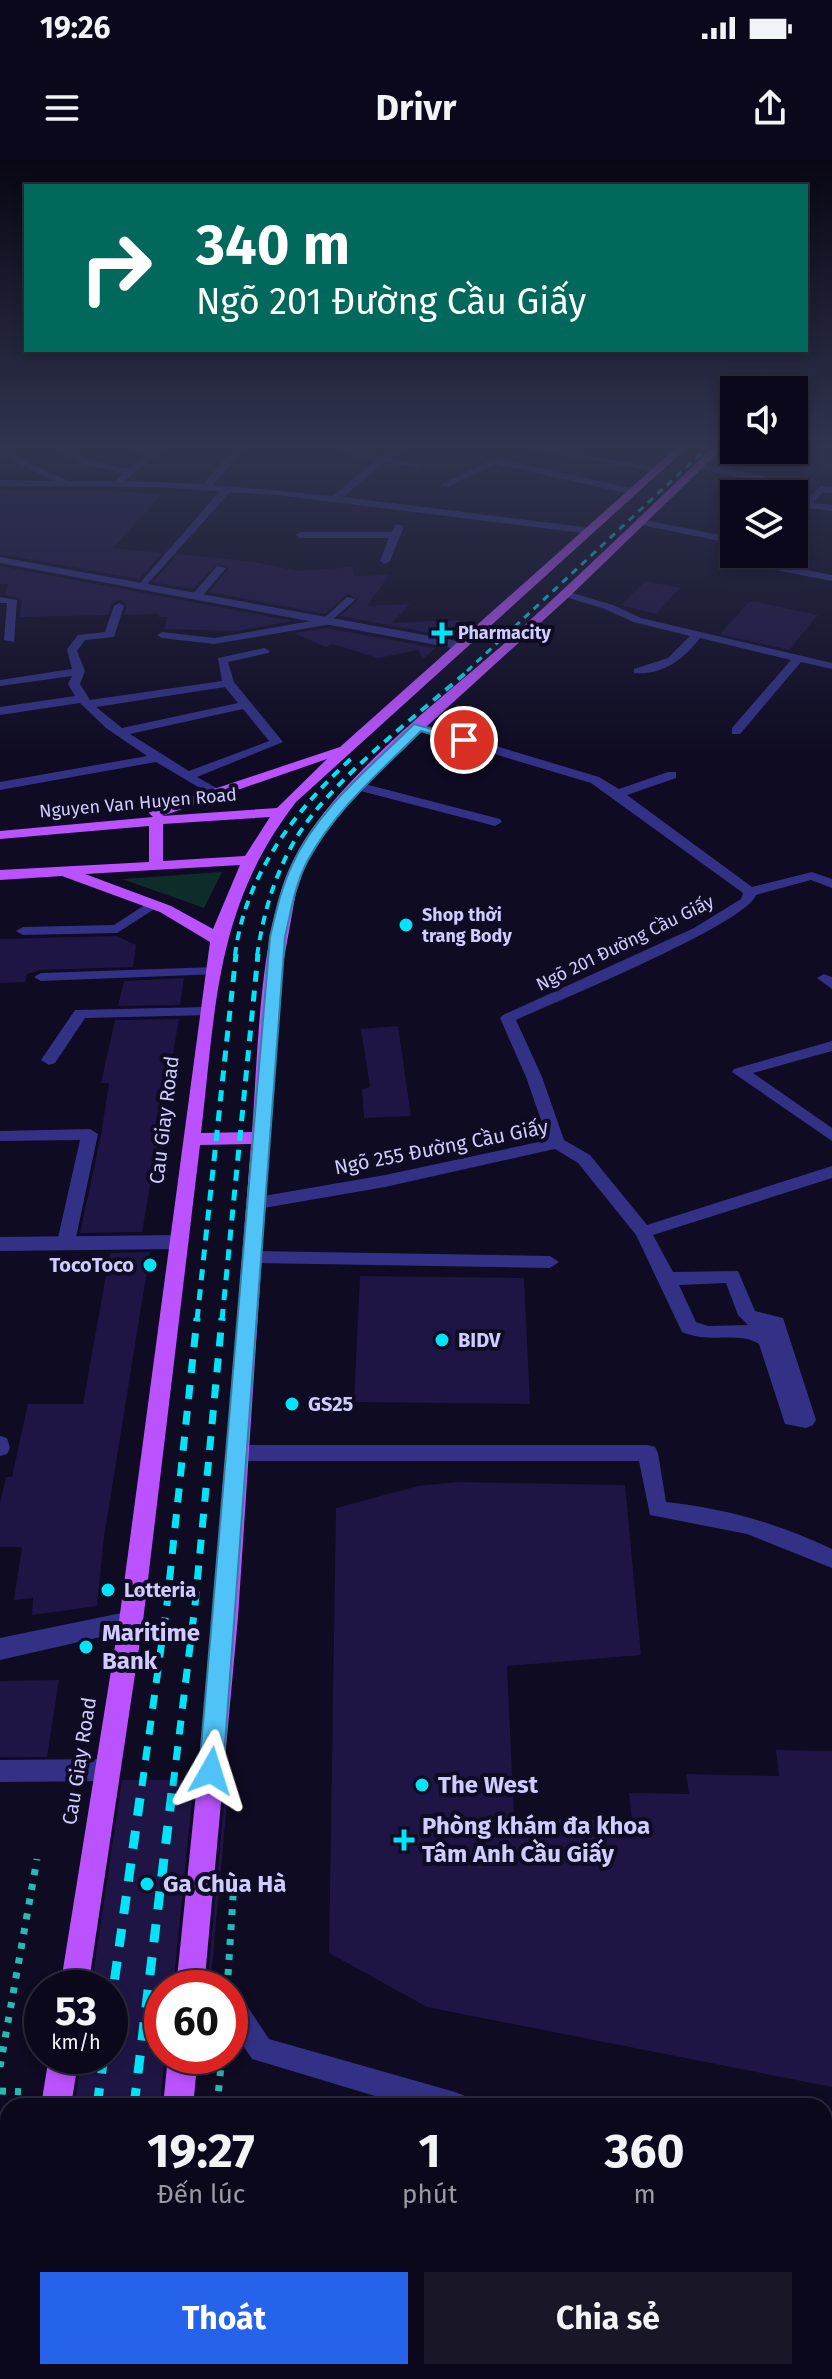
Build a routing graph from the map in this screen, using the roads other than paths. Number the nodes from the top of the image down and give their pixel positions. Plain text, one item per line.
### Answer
1 (592, 549) joint
2 (175, 550) edge
3 (389, 550) edge
4 (0, 560) edge
5 (385, 561) dead end
6 (221, 568) dead end
7 (779, 568) edge
8 (832, 578) edge
9 (143, 586) junction
10 (566, 594) junction
11 (196, 597) junction
12 (351, 599) dead end
13 (0, 600) edge
14 (119, 606) dead end
15 (326, 622) junction
16 (697, 634) junction
17 (162, 635) dead end
18 (10, 640) dead end
19 (463, 646) junction
20 (264, 651) dead end
21 (799, 658) junction
22 (832, 666) edge
23 (79, 671) junction
24 (638, 671) dead end
25 (0, 683) edge
26 (228, 683) junction
27 (85, 702) junction
28 (246, 705) junction
29 (0, 711) edge
30 (418, 727) junction
31 (736, 731) dead end
32 (122, 732) junction
33 (348, 748) junction
34 (158, 758) junction
35 (672, 775) dead end
36 (188, 776) junction
37 (0, 786) edge
38 (357, 786) junction
39 (215, 793) junction
40 (618, 794) junction
41 (280, 812) junction
42 (156, 821) junction
43 (495, 822) dead end
44 (122, 824) junction
45 (0, 835) edge
46 (251, 860) junction
47 (156, 865) junction
48 (57, 870) junction
49 (0, 875) edge
50 (832, 884) edge
51 (750, 892) junction
52 (151, 905) junction
53 (23, 931) dead end
54 (218, 940) junction
55 (215, 971) junction
56 (41, 977) dead end
57 (207, 1012) junction
58 (832, 1046) edge
59 (49, 1060) dead end
60 (0, 1136) edge
61 (832, 1136) edge
62 (262, 1138) junction
63 (192, 1139) junction
64 (557, 1143) junction
65 (832, 1172) edge
66 (258, 1203) junction
67 (643, 1232) junction
68 (66, 1242) junction
69 (179, 1242) junction
70 (0, 1244) edge
71 (254, 1257) junction
72 (550, 1262) dead end
73 (667, 1279) junction
74 (238, 1453) junction
75 (832, 1559) edge
76 (131, 1621) junction
77 (0, 1649) edge
78 (108, 1770) junction
79 (0, 1771) edge
80 (77, 1970) edge
81 (193, 1970) edge
82 (248, 2028) edge
83 (58, 2074) edge
84 (181, 2074) edge
85 (49, 2098) edge
86 (179, 2098) edge
87 (427, 2098) edge

1 - 10 main road, Cau Giay Road
1 - 19 main road, Cau Giay Road
2 - 9 lane
3 - 5 lane
4 - 9 street
6 - 11 lane
7 - 8 lane
9 - 11 street
10 - 16 lane
10 - 30 main road, Cau Giay Road
11 - 15 street
12 - 15 lane
13 - 18 lane
14 - 23 lane
15 - 17 lane
15 - 19 street
16 - 21 lane
16 - 24 lane
19 - 33 main road, Cau Giay Road
20 - 26 lane
21 - 22 lane
21 - 31 lane
23 - 25 lane
23 - 27 lane
26 - 27 lane
26 - 28 lane
27 - 29 lane
27 - 32 lane
28 - 32 lane
28 - 36 lane
30 - 38 main road, Cau Giay Road
30 - 40 lane, Ngõ 201 Đường Cầu Giấy
32 - 34 lane
33 - 39 main road
33 - 41 main road, Cau Giay Road
34 - 36 lane
34 - 37 lane
35 - 40 lane
36 - 39 lane
38 - 43 lane
38 - 62 main road, Cau Giay Road
39 - 44 main road
40 - 51 lane, Ngõ 201 Đường Cầu Giấy
41 - 42 main road, Nguyen Van Huyen Road
41 - 46 main road, Cau Giay Road
42 - 44 main road, Nguyen Van Huyen Road
42 - 47 main road
44 - 45 main road, Nguyen Van Huyen Road
46 - 47 main road
46 - 54 main road, Cau Giay Road
47 - 48 main road
48 - 49 main road
48 - 52 main road
50 - 51 lane
51 - 64 lane, Ngõ 201 Đường Cầu Giấy
52 - 53 lane
52 - 54 main road
54 - 55 main road, Cau Giay Road
55 - 56 lane
55 - 57 main road, Cau Giay Road
57 - 59 lane
57 - 63 main road, Cau Giay Road
58 - 61 lane
60 - 68 lane
62 - 63 main road
62 - 66 main road, Cau Giay Road
63 - 69 main road, Cau Giay Road
64 - 66 lane, Ngõ 255 Đường Cầu Giấy
64 - 67 lane, Ngõ 255 Đường Cầu Giấy
65 - 67 lane
66 - 71 main road, Cau Giay Road
67 - 73 lane, Ngõ 255 Đường Cầu Giấy
68 - 69 street
68 - 70 street
69 - 76 main road, Cau Giay Road
71 - 72 lane
71 - 74 main road, Cau Giay Road
73 - 73 lane, Ngõ 255 Đường Cầu Giấy
74 - 75 lane
74 - 81 main road, Cau Giay Road
76 - 77 street
76 - 78 main road, Cau Giay Road
78 - 79 lane
78 - 80 main road, Cau Giay Road
82 - 87 lane
83 - 85 main road
84 - 86 main road

